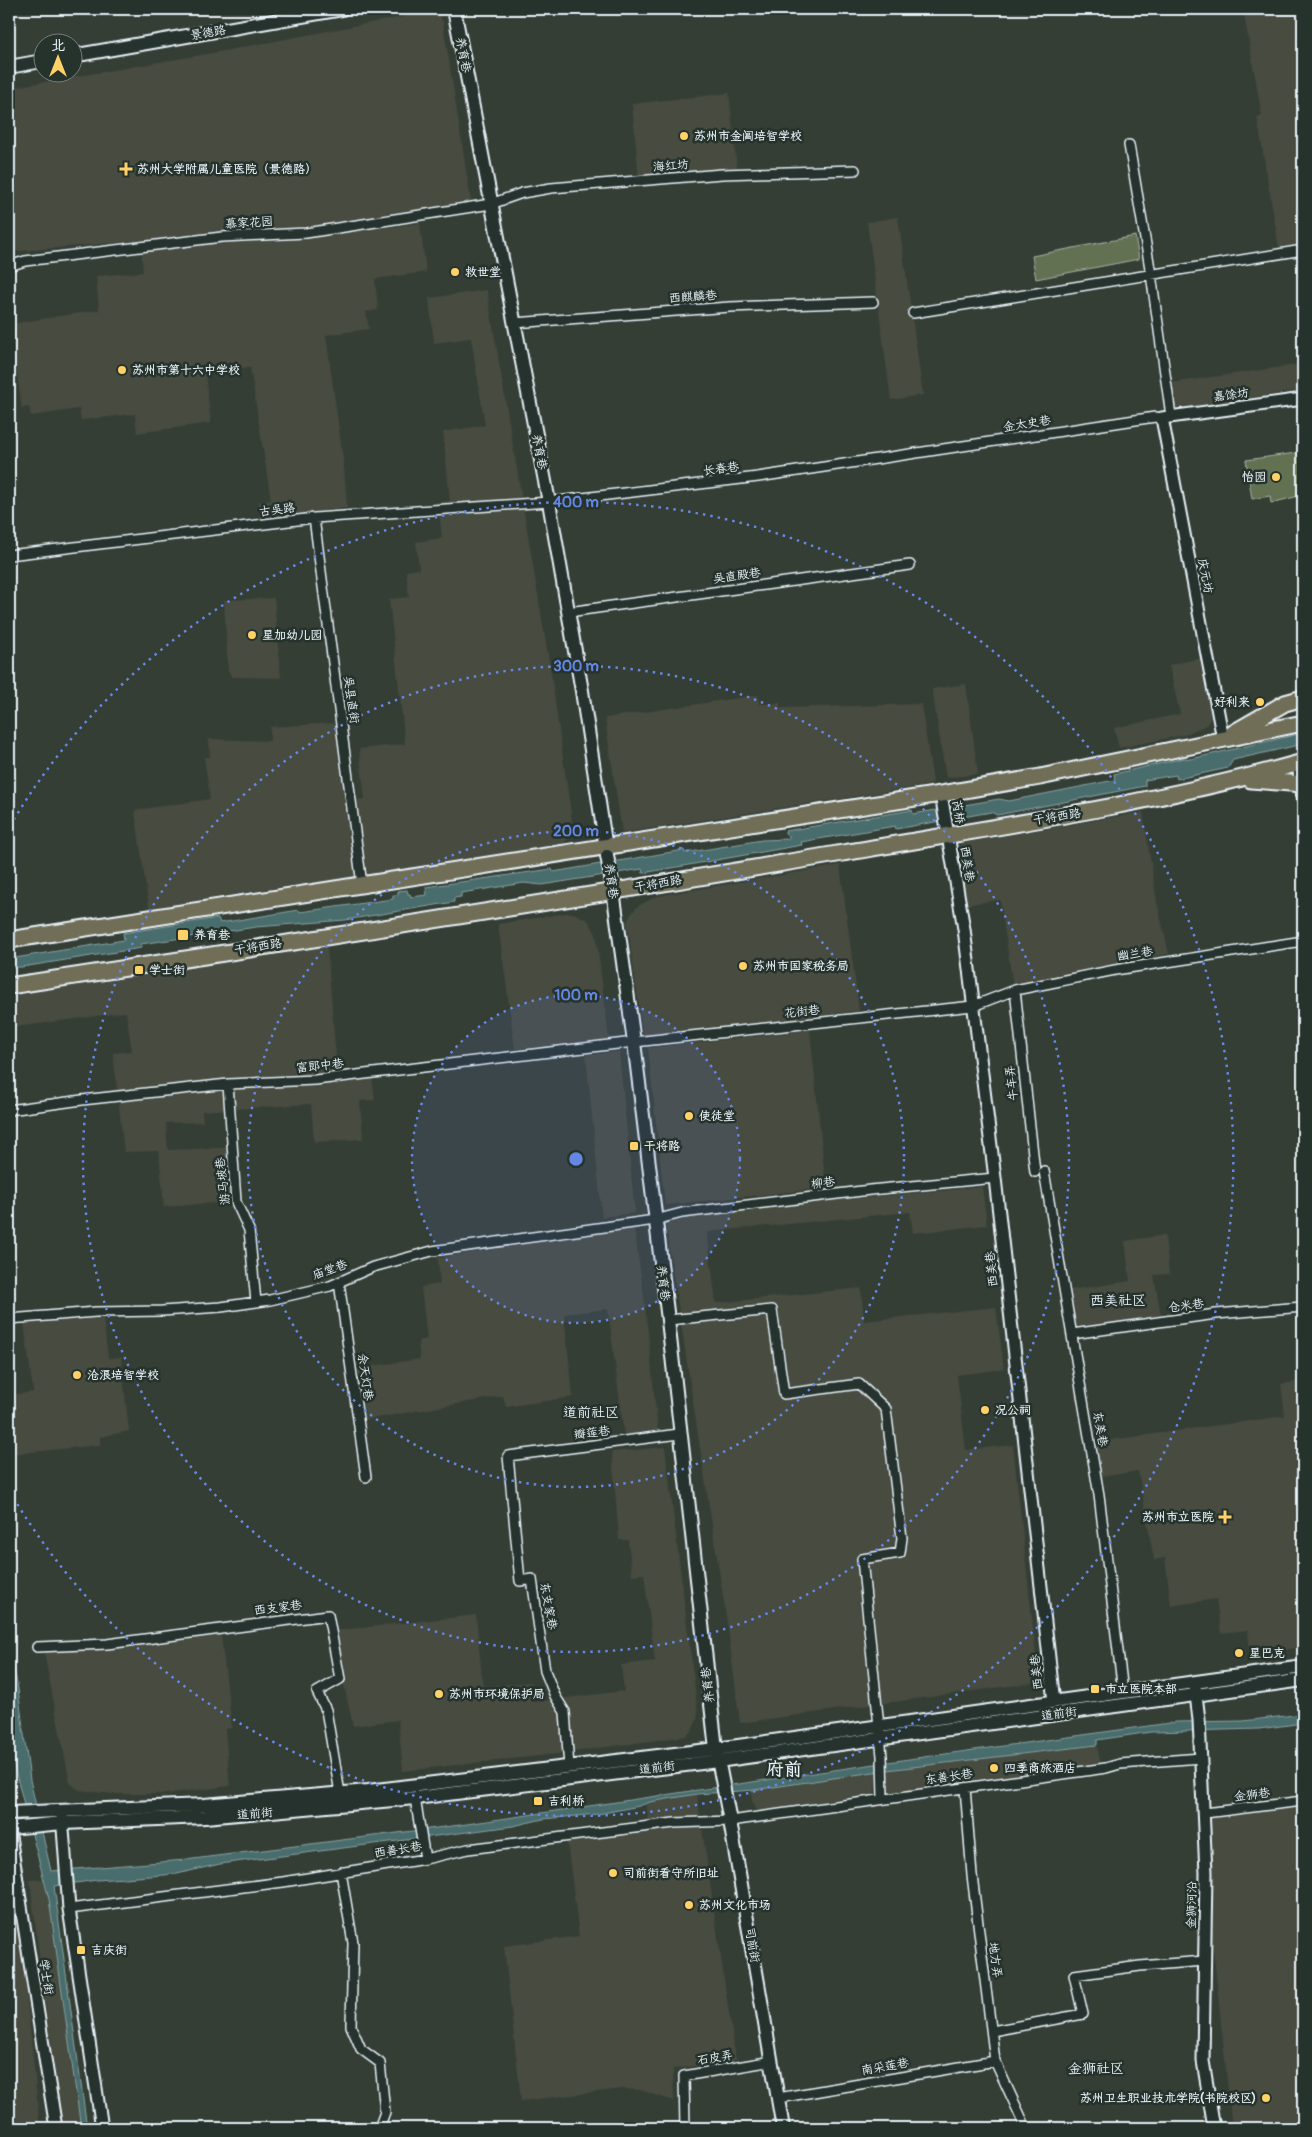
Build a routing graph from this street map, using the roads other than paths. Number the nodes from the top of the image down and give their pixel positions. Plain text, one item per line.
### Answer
1 (342, 9) edge
2 (454, 9) edge
3 (82, 54) edge
4 (32, 63) edge
5 (9, 67) edge
6 (1130, 145) dead end
7 (855, 170) dead end
8 (491, 204) junction
9 (1303, 250) edge
10 (9, 266) edge
11 (1151, 274) junction
12 (873, 302) dead end
13 (913, 313) dead end
14 (514, 322) junction
15 (1303, 399) edge
16 (1166, 417) junction
17 (896, 457) joint
18 (549, 502) junction
19 (314, 518) junction
20 (9, 555) edge
21 (910, 565) dead end
22 (568, 612) junction
23 (1303, 698) edge
24 (1285, 703) junction
25 (1297, 724) edge
26 (1223, 739) junction
27 (1301, 763) edge
28 (1240, 779) junction
29 (1303, 789) edge
30 (942, 799) junction
31 (947, 829) junction
32 (607, 852) junction
33 (362, 885) junction
34 (612, 887) junction
35 (9, 940) edge
36 (1303, 941) edge
37 (9, 986) edge
38 (1015, 990) junction
39 (973, 1006) junction
40 (634, 1042) junction
41 (228, 1084) junction
42 (9, 1110) edge
43 (1040, 1172) joint
44 (995, 1178) junction
45 (655, 1220) junction
46 (339, 1282) junction
47 (256, 1302) junction
48 (1303, 1307) edge
49 (9, 1319) edge
50 (668, 1320) junction
51 (1072, 1334) junction
52 (679, 1434) junction
53 (508, 1456) joint
54 (366, 1477) dead end
55 (37, 1647) dead end
56 (1303, 1667) edge
57 (1303, 1680) edge
58 (1195, 1689) junction
59 (1123, 1692) junction
60 (1054, 1702) junction
61 (878, 1733) junction
62 (717, 1755) junction
63 (1201, 1758) junction
64 (569, 1767) junction
65 (965, 1788) junction
66 (340, 1793) junction
67 (415, 1798) junction
68 (884, 1799) junction
69 (1303, 1801) edge
70 (14, 1813) edge
71 (1204, 1813) junction
72 (62, 1816) junction
73 (730, 1820) junction
74 (9, 1829) edge
75 (425, 1859) junction
76 (341, 1872) junction
77 (69, 1909) junction
78 (1204, 1961) junction
79 (992, 2031) junction
80 (772, 2061) junction
81 (995, 2061) junction
82 (778, 2098) junction
83 (56, 2128) edge
84 (102, 2128) edge
85 (378, 2128) edge
86 (685, 2128) edge
87 (783, 2128) edge
88 (1026, 2128) edge
89 (1214, 2128) edge

1 - 3 main road, 景德路
2 - 8 main road, 养育巷
4 - 5 main road
6 - 11 street
7 - 8 street, 海红坊
8 - 10 street, 慕家花园
8 - 14 main road, 养育巷
9 - 11 street
11 - 13 street
11 - 16 street
12 - 14 street, 西麒麟巷
14 - 18 main road, 养育巷
15 - 16 street, 嘉馀坊
16 - 17 street, 金太史巷
16 - 26 street, 庆元坊
17 - 18 street, 长春巷
18 - 19 street, 古吴路
18 - 22 main road, 养育巷
19 - 20 street, 古吴路
19 - 33 street, 吴县直街
21 - 22 street, 吴直殿巷
22 - 32 main road, 养育巷
23 - 24 main road
24 - 25 main road
24 - 26 main road
25 - 26 main road
26 - 30 main road
27 - 28 main road, 干将西路
27 - 29 street
28 - 29 main road
28 - 31 main road, 干将西路
30 - 31 street, 芮桥
30 - 32 main road
31 - 34 main road, 干将西路
31 - 39 street, 西美巷
32 - 33 main road
32 - 34 main road, 养育巷, bridge
33 - 35 main road
34 - 37 main road, 干将西路
34 - 40 main road, 养育巷
36 - 38 street, 幽兰巷
38 - 39 street, 幽兰巷
38 - 43 street, 牛车弄
39 - 40 street, 花街巷
39 - 44 street, 西美巷
40 - 41 street, 富郎中巷
40 - 45 main road, 养育巷
41 - 42 street, 富郎中巷
41 - 47 street, 游马坡巷
43 - 51 street, 东美巷
44 - 45 street, 柳巷
44 - 60 street, 西美巷
45 - 46 street, 庙堂巷
45 - 50 main road, 养育巷
46 - 47 street, 庙堂巷
46 - 54 street, 余天灯巷
47 - 49 street, 庙堂巷
48 - 51 street, 仓米巷
50 - 52 main road, 养育巷
50 - 61 street
51 - 59 street, 东美巷
52 - 53 street, 瓣莲巷
52 - 62 main road, 养育巷
53 - 64 street, 东支家巷
55 - 66 street, 西支家巷
56 - 58 main road, 道前街
57 - 58 main road, 道前街
58 - 59 main road, 道前街
58 - 61 main road, 道前街
58 - 63 street, 金狮河沿
59 - 60 main road, 道前街
60 - 61 main road, 道前街
61 - 62 main road, 道前街
61 - 68 street
62 - 64 main road, 道前街
62 - 67 main road, 道前街
62 - 73 main road, 司前街
63 - 65 street, 东善长巷
63 - 71 street, 金狮河沿
64 - 66 main road, 道前街
65 - 68 street, 东善长巷
65 - 79 street, 地方弄
66 - 72 main road, 道前街
67 - 72 main road, 道前街
67 - 75 street
68 - 73 street, 东善长巷
69 - 71 street, 金狮巷
70 - 72 main road, 道前街
71 - 78 street, 金狮河沿
72 - 74 main road, 道前街
72 - 77 street
73 - 75 street, 西善长巷
73 - 80 main road, 司前街
74 - 83 street, 学士街
75 - 76 street, 西善长巷
76 - 77 street, 西善长巷
76 - 85 street
77 - 84 street
78 - 79 street
78 - 89 street, 金狮河沿
79 - 81 street, 地方弄
80 - 82 main road, 司前街
80 - 86 street, 石皮弄
81 - 82 street, 南采莲巷
81 - 88 street, 地方弄
82 - 87 main road, 司前街

